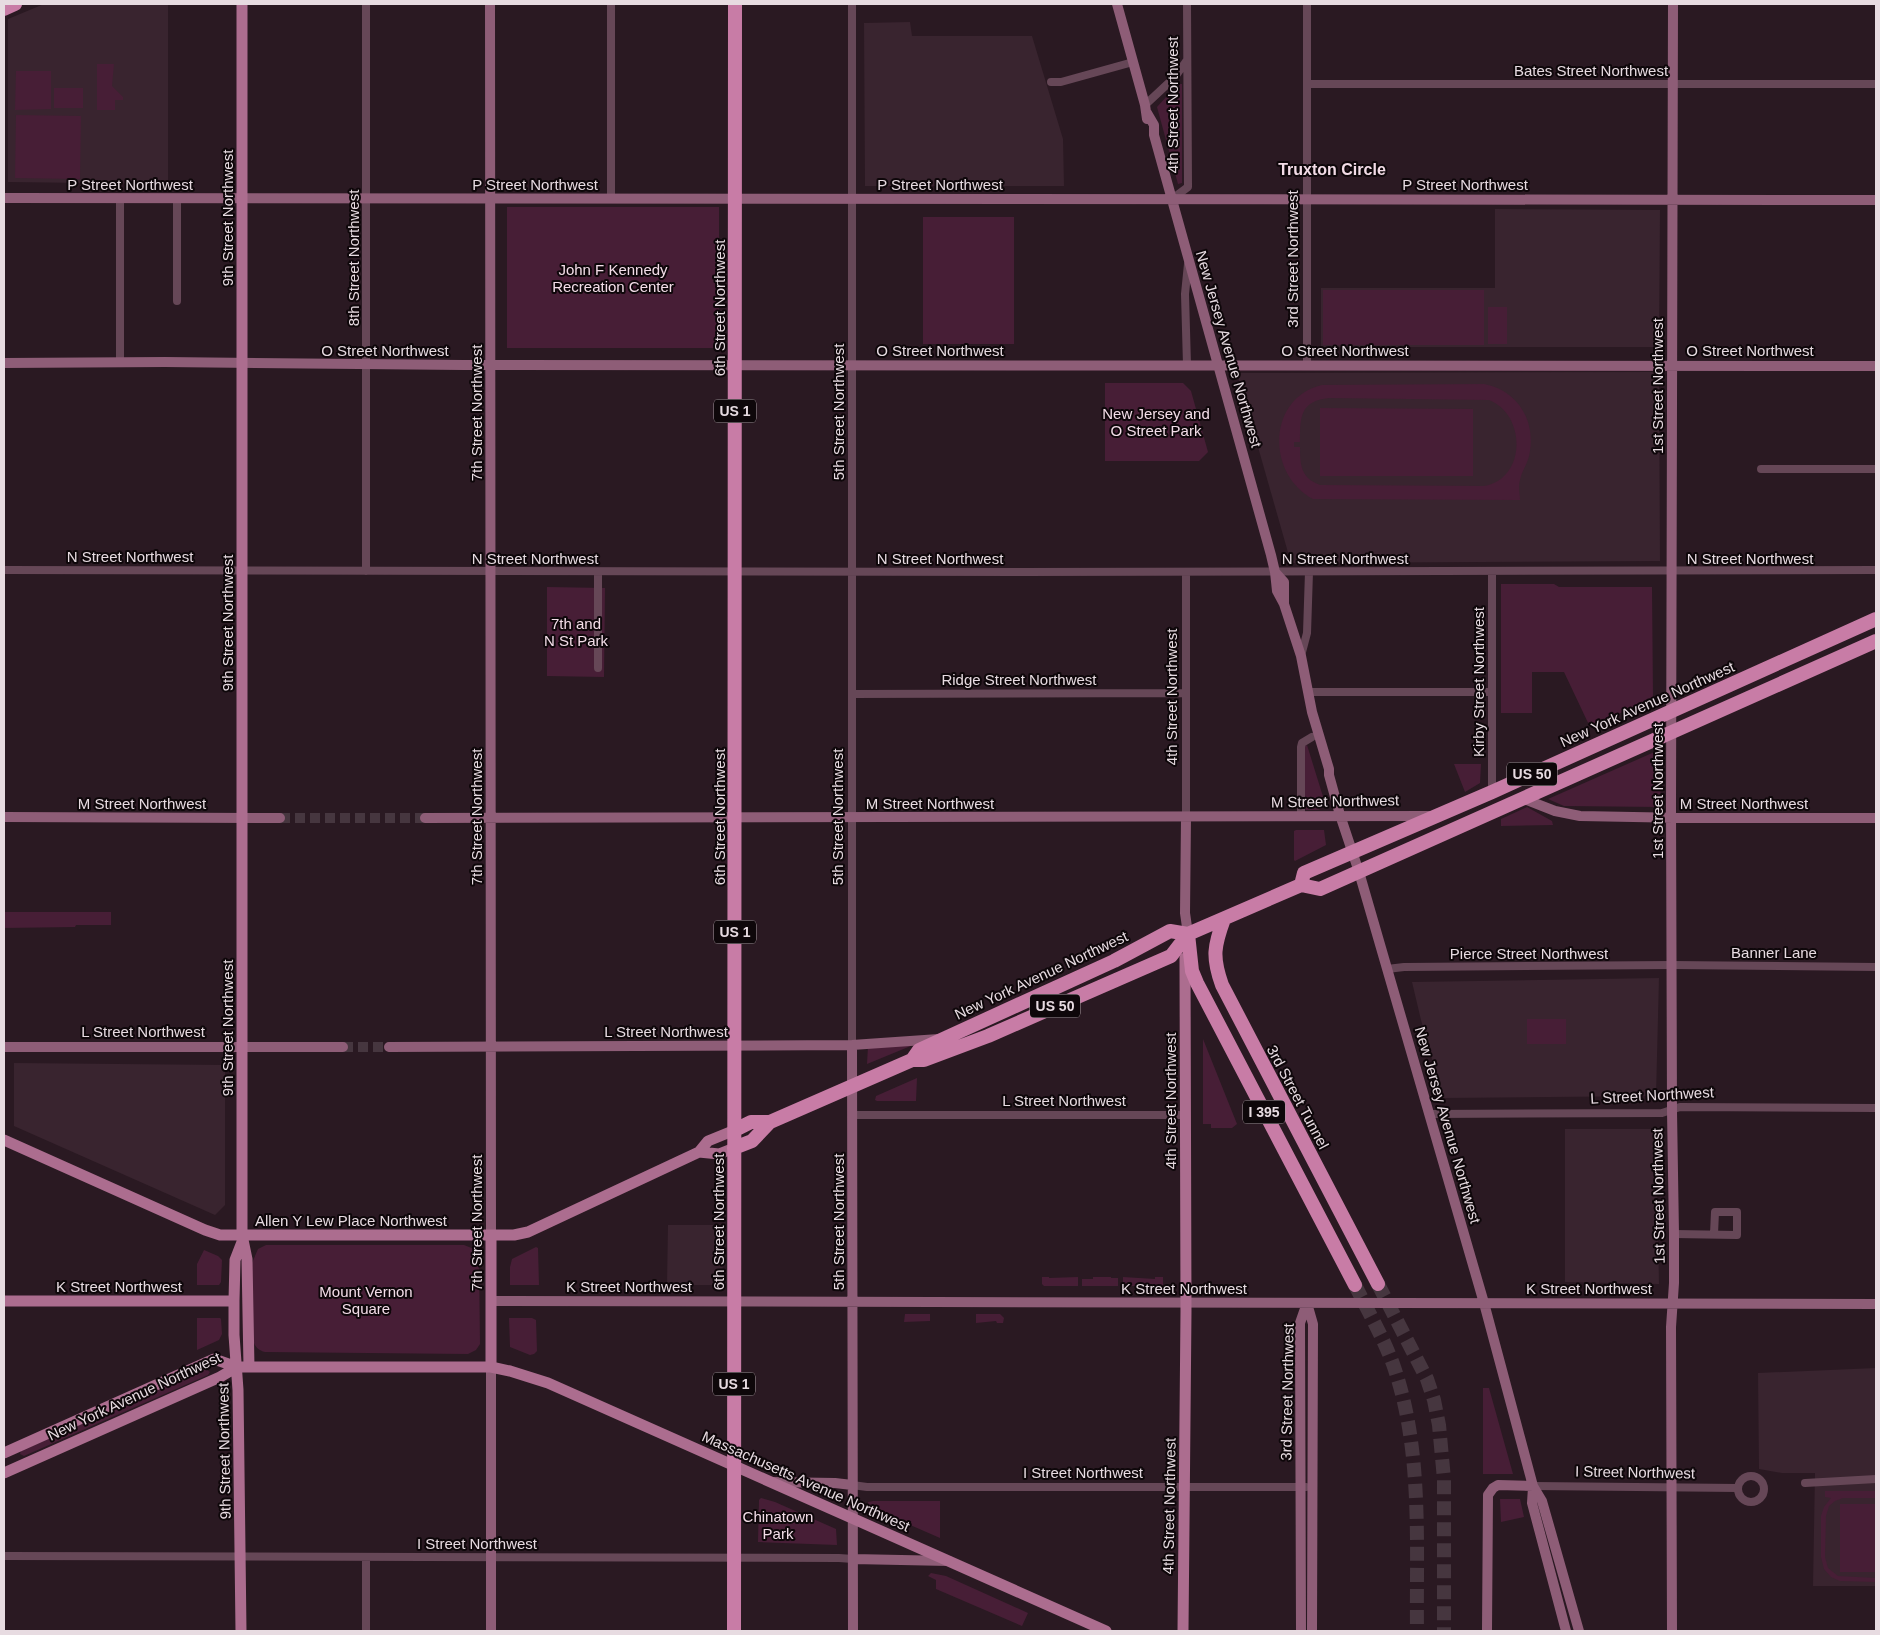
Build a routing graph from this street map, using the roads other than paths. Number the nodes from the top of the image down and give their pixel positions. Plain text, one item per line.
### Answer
1 (15, 4) edge
2 (242, 4) edge
3 (366, 4) edge
4 (490, 4) edge
5 (611, 4) edge
6 (735, 4) edge
7 (852, 4) edge
8 (1117, 4) edge
9 (1187, 4) edge
10 (1307, 4) edge
11 (1673, 4) edge
12 (4, 9) edge
13 (1187, 60) junction
14 (1133, 62) junction
15 (1051, 82) dead end
16 (1307, 84) junction
17 (1672, 84) junction
18 (1876, 84) edge
19 (1146, 109) junction
20 (4, 198) edge
21 (120, 199) junction
22 (178, 199) junction
23 (241, 199) junction
24 (367, 199) junction
25 (491, 199) junction
26 (611, 199) junction
27 (735, 199) junction
28 (852, 199) junction
29 (1172, 199) junction
30 (1307, 199) junction
31 (1672, 200) junction
32 (1876, 200) edge
33 (1189, 260) junction
34 (177, 301) dead end
35 (4, 363) edge
36 (120, 363) junction
37 (242, 364) junction
38 (735, 364) junction
39 (853, 364) junction
40 (366, 365) junction
41 (491, 365) junction
42 (1186, 365) junction
43 (1219, 365) junction
44 (1307, 365) junction
45 (1672, 365) junction
46 (1876, 366) edge
47 (1761, 469) dead end
48 (1876, 469) edge
49 (4, 570) edge
50 (242, 570) junction
51 (1876, 570) edge
52 (366, 571) junction
53 (491, 572) junction
54 (598, 572) junction
55 (735, 572) junction
56 (852, 572) junction
57 (1186, 572) junction
58 (1275, 572) junction
59 (1309, 572) junction
60 (1492, 572) junction
61 (1672, 572) junction
62 (1876, 619) edge
63 (1876, 641) edge
64 (1301, 656) junction
65 (598, 668) dead end
66 (1309, 692) junction
67 (1492, 692) junction
68 (1186, 693) junction
69 (852, 694) junction
70 (1672, 711) junction
71 (1672, 732) junction
72 (1312, 737) junction
73 (1329, 775) junction
74 (1492, 792) junction
75 (1524, 799) junction
76 (1301, 815) junction
77 (1340, 815) junction
78 (1435, 816) junction
79 (4, 817) edge
80 (1186, 817) junction
81 (242, 818) junction
82 (280, 818) tunnel mouth
83 (426, 818) tunnel mouth
84 (491, 818) junction
85 (735, 818) junction
86 (852, 818) junction
87 (1672, 818) junction
88 (1876, 818) edge
89 (1352, 851) junction
90 (1359, 872) junction
91 (1302, 885) junction
92 (1224, 919) junction
93 (1188, 934) junction
94 (1672, 965) junction
95 (1876, 966) edge
96 (1387, 969) junction
97 (942, 1038) junction
98 (852, 1044) junction
99 (242, 1046) junction
100 (735, 1046) junction
101 (4, 1047) edge
102 (343, 1047) tunnel mouth
103 (389, 1047) tunnel mouth
104 (491, 1047) junction
105 (912, 1060) junction
106 (852, 1086) junction
107 (1876, 1108) edge
108 (1672, 1111) junction
109 (1429, 1114) junction
110 (853, 1115) junction
111 (1185, 1115) junction
112 (770, 1122) junction
113 (735, 1130) junction
114 (4, 1140) edge
115 (734, 1148) junction
116 (699, 1152) junction
117 (1674, 1234) junction
118 (1714, 1234) dead end
119 (491, 1235) junction
120 (242, 1238) junction
121 (1378, 1284) tunnel mouth
122 (1355, 1285) tunnel mouth
123 (4, 1301) edge
124 (234, 1301) junction
125 (491, 1301) junction
126 (734, 1303) junction
127 (852, 1303) junction
128 (1186, 1303) junction
129 (1307, 1303) junction
130 (1484, 1303) junction
131 (1672, 1303) junction
132 (1876, 1304) edge
133 (243, 1367) junction
134 (491, 1367) junction
135 (4, 1453) edge
136 (734, 1466) junction
137 (4, 1473) edge
138 (1876, 1479) edge
139 (771, 1482) junction
140 (1806, 1483) dead end
141 (852, 1485) junction
142 (1533, 1486) junction
143 (1185, 1487) junction
144 (1301, 1487) junction
145 (1313, 1487) junction
146 (1672, 1488) junction
147 (1738, 1488) dead end
148 (853, 1518) junction
149 (4, 1556) edge
150 (241, 1557) junction
151 (366, 1558) junction
152 (492, 1558) junction
153 (734, 1558) junction
154 (853, 1560) junction
155 (950, 1562) junction
156 (241, 1631) edge
157 (366, 1631) edge
158 (492, 1631) edge
159 (734, 1631) edge
160 (853, 1631) edge
161 (1106, 1631) edge
162 (1184, 1631) edge
163 (1301, 1631) edge
164 (1312, 1631) edge
165 (1487, 1631) edge
166 (1566, 1631) edge
167 (1579, 1631) edge
168 (1672, 1631) edge

1 - 12 highway
2 - 23 main road, 9th Street Northwest
3 - 24 street, 8th Street Northwest
4 - 25 street, 7th Street Northwest
5 - 26 street
6 - 27 highway, 6th Street Northwest / US 1
7 - 28 street, 5th Street Northwest
8 - 14 street, New Jersey Avenue Northwest
9 - 13 street, 4th Street Northwest
10 - 16 street, 3rd Street Northwest
11 - 17 street, 1st Street Northwest
13 - 19 street
13 - 29 street, 4th Street Northwest
14 - 15 street
14 - 19 street, New Jersey Avenue Northwest
16 - 17 street, Bates Street Northwest
16 - 30 street, 3rd Street Northwest
17 - 18 street, Bates Street Northwest
17 - 31 street, 1st Street Northwest
19 - 29 street, New Jersey Avenue Northwest
20 - 21 street, P Street Northwest
21 - 22 street, P Street Northwest
21 - 36 street
22 - 23 street, P Street Northwest
22 - 34 street
23 - 24 street, P Street Northwest
23 - 37 main road, 9th Street Northwest
24 - 25 street, P Street Northwest
24 - 40 street, 8th Street Northwest
25 - 26 street, P Street Northwest
25 - 41 street, 7th Street Northwest
26 - 27 street, P Street Northwest
27 - 28 street, P Street Northwest
27 - 38 highway, 6th Street Northwest / US 1
28 - 29 street, P Street Northwest
28 - 39 street, 5th Street Northwest
29 - 30 street, P Street Northwest
29 - 33 street, New Jersey Avenue Northwest
30 - 31 street, P Street Northwest
30 - 44 street, 3rd Street Northwest
31 - 32 street, P Street Northwest
31 - 45 street, 1st Street Northwest
33 - 42 street
33 - 43 street, New Jersey Avenue Northwest
35 - 36 street, O Street Northwest
36 - 37 street, O Street Northwest
37 - 40 street, O Street Northwest
37 - 50 main road, 9th Street Northwest
38 - 39 street, O Street Northwest
38 - 41 street, O Street Northwest
38 - 55 highway, 6th Street Northwest / US 1
39 - 42 street, O Street Northwest
39 - 56 street, 5th Street Northwest
40 - 41 street, O Street Northwest
40 - 52 street, 8th Street Northwest
41 - 53 street, 7th Street Northwest
42 - 43 street, O Street Northwest
43 - 44 street, O Street Northwest
43 - 58 street, New Jersey Avenue Northwest
44 - 45 street, O Street Northwest
45 - 46 street, O Street Northwest
45 - 61 street, 1st Street Northwest
47 - 48 street
49 - 50 street, N Street Northwest
50 - 52 street, N Street Northwest
50 - 81 main road, 9th Street Northwest
51 - 61 street, N Street Northwest
52 - 53 street, N Street Northwest
53 - 54 street, N Street Northwest
53 - 84 street, 7th Street Northwest
54 - 55 street, N Street Northwest
54 - 65 street
55 - 56 street, N Street Northwest
55 - 85 highway, 6th Street Northwest / US 1
56 - 57 street, N Street Northwest
56 - 69 street, 5th Street Northwest
57 - 58 street, N Street Northwest
57 - 68 street, 4th Street Northwest
58 - 59 street, N Street Northwest
58 - 64 street, New Jersey Avenue Northwest
59 - 60 street, N Street Northwest
59 - 64 street
60 - 61 street, N Street Northwest
60 - 67 street, Kirby Street Northwest
61 - 70 street, 1st Street Northwest
62 - 70 highway, New York Avenue Northwest / US 50
63 - 71 highway, New York Avenue Northwest / US 50
64 - 66 street, New Jersey Avenue Northwest
64 - 72 street, New Jersey Avenue Northwest
66 - 67 street
66 - 73 street, New Jersey Avenue Northwest
67 - 74 street, Kirby Street Northwest
68 - 69 street, Ridge Street Northwest
68 - 80 street, 4th Street Northwest
69 - 86 street, 5th Street Northwest
70 - 71 street, 1st Street Northwest
70 - 74 highway, New York Avenue Northwest / US 50
71 - 75 highway, New York Avenue Northwest / US 50
71 - 87 street, 1st Street Northwest
72 - 73 street, New Jersey Avenue Northwest
72 - 76 street
73 - 77 street, New Jersey Avenue Northwest
74 - 78 highway, New York Avenue Northwest / US 50
75 - 87 street, M Street Northwest
75 - 90 highway, New York Avenue Northwest / US 50
76 - 77 street, M Street Northwest
76 - 80 street, M Street Northwest
77 - 78 street, M Street Northwest
77 - 89 street, New Jersey Avenue Northwest
78 - 89 highway, New York Avenue Northwest / US 50
79 - 81 street, M Street Northwest
80 - 86 street, M Street Northwest
80 - 93 street, 4th Street Northwest
81 - 82 street, M Street Northwest
81 - 99 main road, 9th Street Northwest
83 - 84 street, M Street Northwest
84 - 85 street, M Street Northwest
84 - 104 street, 7th Street Northwest
85 - 86 street, M Street Northwest
85 - 100 highway, 6th Street Northwest / US 1
86 - 98 street, 5th Street Northwest
87 - 88 street, M Street Northwest
87 - 94 street, 1st Street Northwest
89 - 90 street, New Jersey Avenue Northwest
89 - 91 highway, New York Avenue Northwest / US 50
90 - 91 highway, New York Avenue Northwest / US 50
90 - 96 street, New Jersey Avenue Northwest
91 - 92 highway, New York Avenue Northwest / US 50
92 - 93 highway, New York Avenue Northwest / US 50
92 - 121 highway, 3rd Street Tunnel / I 395
93 - 97 highway, New York Avenue Northwest / US 50
93 - 105 highway, New York Avenue Northwest / US 50
93 - 111 main road, 4th Street Northwest
93 - 122 highway, I 395
94 - 95 street, Banner Lane
94 - 96 street, Pierce Street Northwest
94 - 108 street, 1st Street Northwest
96 - 109 street, New Jersey Avenue Northwest
97 - 98 street, L Street Northwest
97 - 105 highway, New York Avenue Northwest / US 50
98 - 100 street, L Street Northwest
98 - 106 street, 5th Street Northwest
99 - 101 street, L Street Northwest
99 - 102 street, L Street Northwest
99 - 120 main road, 9th Street Northwest
100 - 104 street, L Street Northwest
100 - 113 highway, 6th Street Northwest / US 1
103 - 104 street, L Street Northwest
104 - 119 street, 7th Street Northwest
105 - 106 highway, New York Avenue Northwest / US 50
106 - 110 street, 5th Street Northwest
106 - 112 highway, New York Avenue Northwest / US 50
107 - 108 street, L Street Northwest
108 - 109 street, L Street Northwest
108 - 117 street, 1st Street Northwest
109 - 130 street, New Jersey Avenue Northwest
110 - 111 street, L Street Northwest
110 - 127 street, 5th Street Northwest
111 - 128 main road, 4th Street Northwest
112 - 113 highway, New York Avenue Northwest / US 50
112 - 115 highway, New York Avenue Northwest / US 50
113 - 115 highway, 6th Street Northwest / US 1
113 - 116 main road, New York Avenue Northwest
114 - 120 main road
115 - 116 main road, New York Avenue Northwest
115 - 126 highway, 6th Street Northwest / US 1
116 - 119 main road, New York Avenue Northwest
117 - 118 street
117 - 131 street, 1st Street Northwest
119 - 120 main road, Allen Y Lew Place Northwest
119 - 125 main road, 7th Street Northwest
120 - 124 main road, 9th Street Northwest
120 - 133 main road, 9th Street Northwest
123 - 124 main road, K Street Northwest
124 - 133 main road, 9th Street Northwest
125 - 126 street, K Street Northwest
125 - 134 main road, 7th Street Northwest
126 - 127 street, K Street Northwest
126 - 136 highway, 6th Street Northwest / US 1
127 - 128 street, K Street Northwest
127 - 141 street, 5th Street Northwest
128 - 129 street, K Street Northwest
128 - 143 main road, 4th Street Northwest
129 - 130 street, K Street Northwest
129 - 144 street, 3rd Street Northwest
129 - 145 street, 3rd Street Northwest
130 - 131 street, K Street Northwest
130 - 142 street, New Jersey Avenue Northwest
131 - 132 street, K Street Northwest
131 - 146 street, 1st Street Northwest
133 - 134 main road
133 - 135 main road, New York Avenue Northwest
133 - 137 main road, New York Avenue Northwest
133 - 150 main road, 9th Street Northwest
134 - 136 main road, Massachusetts Avenue Northwest
134 - 152 street, 7th Street Northwest
136 - 139 main road, Massachusetts Avenue Northwest
136 - 153 highway, 6th Street Northwest / US 1
138 - 140 street
139 - 141 street
139 - 148 main road, Massachusetts Avenue Northwest
141 - 143 street, I Street Northwest
141 - 148 street, 5th Street Northwest
142 - 146 street, I Street Northwest
142 - 165 street
142 - 166 street, New Jersey Avenue Northwest
142 - 167 street, New Jersey Avenue Northwest
143 - 144 street, I Street Northwest
143 - 162 main road, 4th Street Northwest
144 - 145 street, I Street Northwest
144 - 163 street, 3rd Street Northwest
145 - 164 street, 3rd Street Northwest
146 - 147 street, I Street Northwest
146 - 168 street, 1st Street Northwest
148 - 154 street, 5th Street Northwest
148 - 155 main road, Massachusetts Avenue Northwest
149 - 150 street, I Street Northwest
150 - 151 street, I Street Northwest
150 - 156 main road, 9th Street Northwest
151 - 152 street, I Street Northwest
151 - 157 street
152 - 153 street, I Street Northwest
152 - 158 street, 7th Street Northwest
153 - 154 street, I Street Northwest
153 - 159 highway, 6th Street Northwest / US 1
154 - 155 street, I Street Northwest
154 - 160 street, 5th Street Northwest
155 - 161 main road, Massachusetts Avenue Northwest

